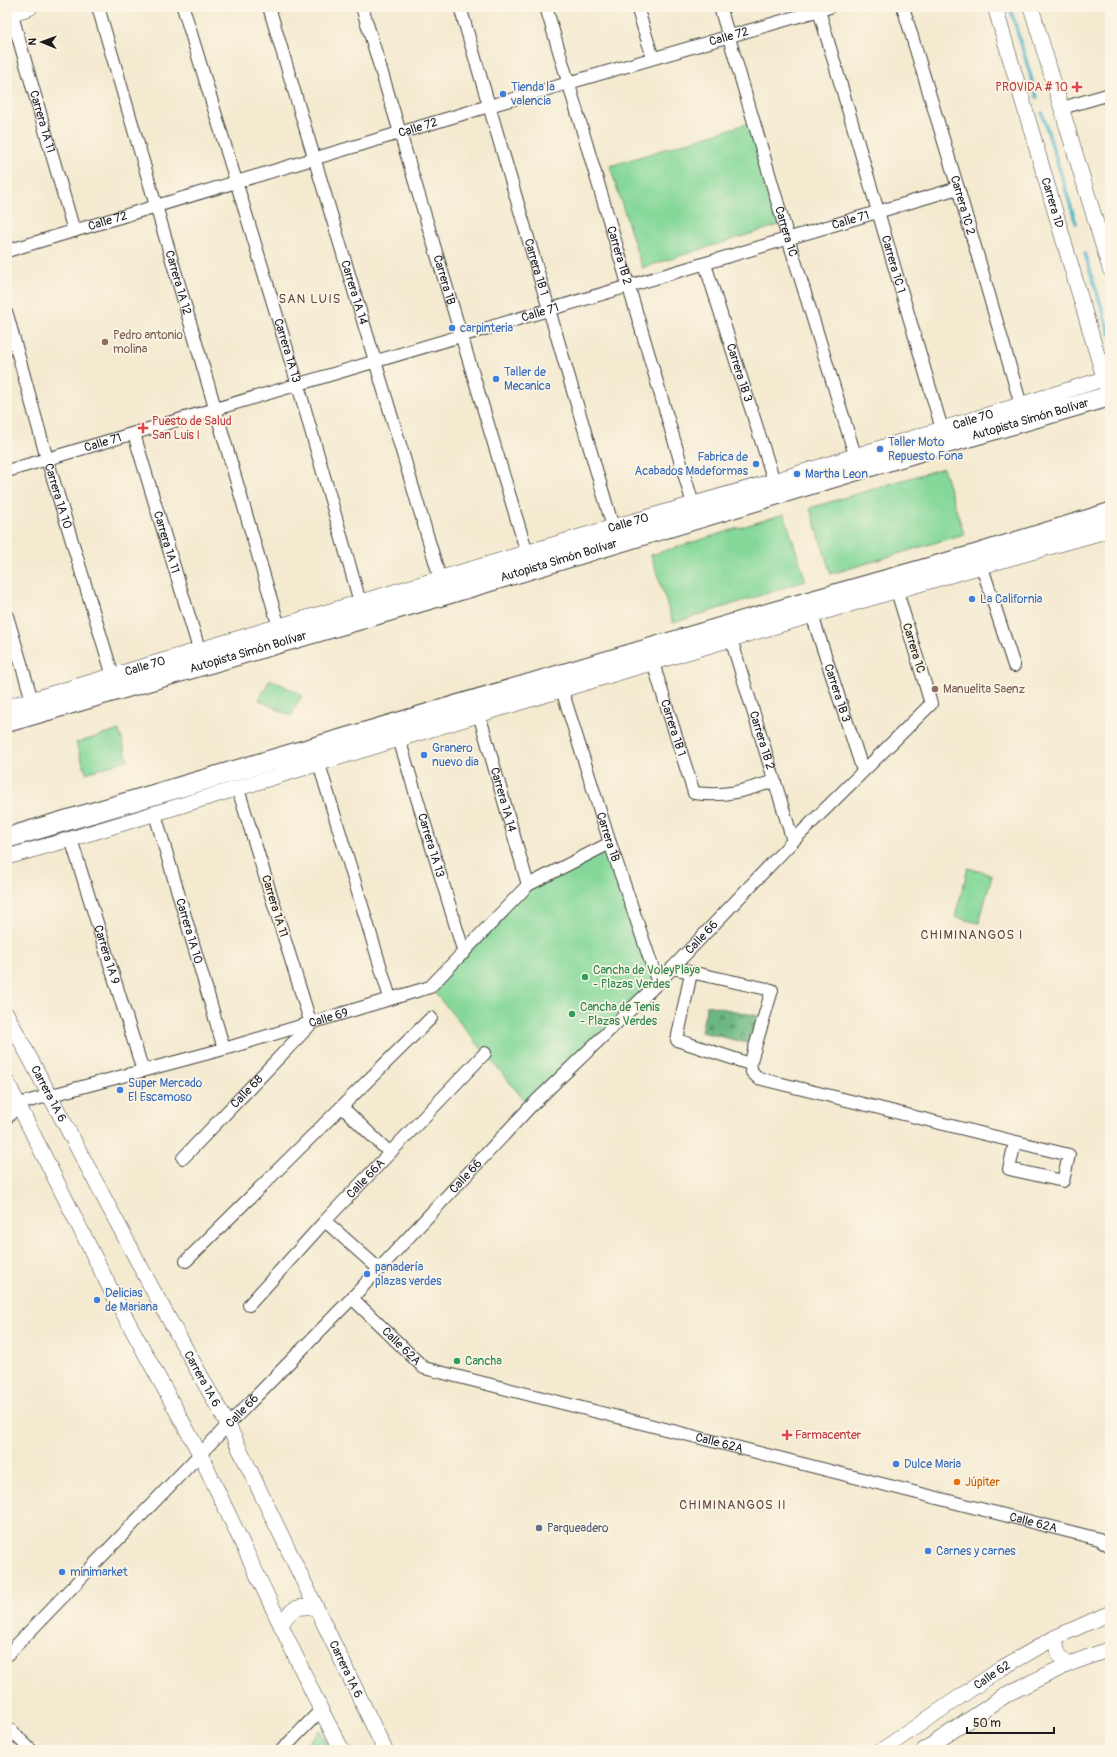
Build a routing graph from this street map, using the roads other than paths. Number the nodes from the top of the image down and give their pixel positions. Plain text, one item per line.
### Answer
1 (29, 7) edge
2 (98, 7) edge
3 (182, 7) edge
4 (269, 7) edge
5 (362, 7) edge
6 (460, 7) edge
7 (546, 7) edge
8 (637, 7) edge
9 (720, 7) edge
10 (903, 7) edge
11 (995, 7) edge
12 (1031, 7) edge
13 (822, 8) edge
14 (9, 13) edge
15 (728, 37) junction
16 (653, 58) junction
17 (568, 83) junction
18 (1110, 94) edge
19 (489, 106) junction
20 (1062, 108) junction
21 (400, 132) junction
22 (314, 158) junction
23 (236, 182) junction
24 (958, 188) junction
25 (156, 206) junction
26 (879, 212) junction
27 (74, 231) junction
28 (788, 238) junction
29 (7, 251) edge
30 (705, 264) junction
31 (1110, 269) edge
32 (629, 286) junction
33 (549, 310) junction
34 (7, 314) edge
35 (462, 336) junction
36 (375, 362) junction
37 (298, 385) junction
38 (1109, 389) edge
39 (1021, 404) junction
40 (215, 410) junction
41 (942, 429) junction
42 (134, 434) junction
43 (47, 460) junction
44 (858, 462) junction
45 (7, 471) edge
46 (774, 481) junction
47 (693, 504) junction
48 (1109, 526) edge
49 (613, 527) junction
50 (527, 553) junction
51 (982, 567) junction
52 (440, 578) junction
53 (895, 584) junction
54 (360, 602) junction
55 (812, 615) junction
56 (7, 616) edge
57 (279, 627) junction
58 (731, 639) junction
59 (202, 657) junction
60 (652, 663) junction
61 (1014, 666) dead end
62 (113, 676) junction
63 (562, 690) junction
64 (32, 700) junction
65 (931, 704) joint
66 (7, 707) edge
67 (479, 714) junction
68 (7, 722) edge
69 (399, 738) junction
70 (319, 764) junction
71 (863, 771) junction
72 (235, 780) junction
73 (774, 781) junction
74 (155, 814) junction
75 (7, 838) edge
76 (71, 839) junction
77 (793, 841) junction
78 (610, 843) junction
79 (7, 857) edge
80 (528, 885) junction
81 (464, 953) junction
82 (672, 968) junction
83 (691, 973) junction
84 (658, 983) junction
85 (390, 998) junction
86 (7, 1015) edge
87 (431, 1018) dead end
88 (311, 1024) junction
89 (281, 1032) junction
90 (290, 1046) junction
91 (224, 1050) junction
92 (485, 1053) dead end
93 (750, 1064) junction
94 (143, 1071) junction
95 (7, 1082) edge
96 (48, 1095) junction
97 (18, 1104) junction
98 (342, 1107) junction
99 (7, 1118) edge
100 (1015, 1142) junction
101 (390, 1153) junction
102 (183, 1158) dead end
103 (325, 1221) junction
104 (186, 1260) dead end
105 (379, 1269) junction
106 (352, 1298) junction
107 (249, 1305) dead end
108 (228, 1425) junction
109 (200, 1454) junction
110 (1110, 1546) edge
111 (316, 1607) junction
112 (1110, 1613) edge
113 (281, 1625) junction
114 (1056, 1637) junction
115 (1110, 1649) edge
116 (7, 1655) edge
117 (1070, 1664) junction
118 (321, 1710) junction
119 (7, 1727) edge
120 (31, 1750) edge
121 (282, 1750) edge
122 (342, 1750) edge
123 (385, 1750) edge
124 (882, 1750) edge
125 (924, 1750) edge

1 - 14 main road
2 - 25 street, Carrera 1A 12
3 - 23 street, Carrera 1A 13
4 - 22 street, Carrera 1A 14
5 - 21 street, Carrera 1B
6 - 19 street, Carrera 1B 1
7 - 17 street, Carrera 1B 2
8 - 16 street
9 - 15 street, Carrera 1C
10 - 24 street, Carrera 1C 2
11 - 38 street, Carrera 1D
12 - 20 street
13 - 15 street, Calle 72
13 - 26 street, Carrera 1C 1
14 - 27 street, Carrera 1A 11
15 - 16 street, Calle 72
15 - 28 street, Carrera 1C
16 - 17 street, Calle 72
17 - 19 street, Calle 72
17 - 32 street, Carrera 1B 2
18 - 20 street
19 - 21 street, Calle 72
19 - 33 street, Carrera 1B 1
20 - 31 street
21 - 22 street, Calle 72
21 - 35 street, Carrera 1B
22 - 23 street, Calle 72
22 - 36 street, Carrera 1A 14
23 - 25 street, Calle 72
23 - 37 street, Carrera 1A 13
24 - 26 street, Calle 71
24 - 39 street, Carrera 1C 2
25 - 27 street, Calle 72
25 - 40 street, Carrera 1A 12
26 - 28 street, Calle 71
26 - 41 street, Carrera 1C 1
27 - 29 street, Calle 72
28 - 30 street, Calle 71
28 - 44 street, Carrera 1C
30 - 32 street, Calle 71
30 - 46 street, Carrera 1B 3
32 - 33 street, Calle 71
32 - 47 street, Carrera 1B 2
33 - 35 street, Calle 71
33 - 49 street, Carrera 1B 1
34 - 43 street, Carrera 1A 10
35 - 36 street, Calle 71
35 - 50 street, Carrera 1B
36 - 37 street, Calle 71
36 - 52 street, Carrera 1A 14
37 - 40 street, Calle 71
37 - 54 street, Carrera 1A 13
38 - 39 street, Calle 70
38 - 44 highway, Autopista Simón Bolívar
39 - 41 street, Calle 70
40 - 42 street, Calle 71
40 - 57 street, Carrera 1A 12
41 - 44 street, Calle 70
42 - 43 street, Calle 71
42 - 59 street, Carrera 1A 11
43 - 45 street, Calle 71
43 - 62 street, Carrera 1A 10
44 - 46 street, Calle 70
44 - 59 highway, Autopista Simón Bolívar
46 - 47 street, Calle 70
47 - 49 street, Calle 70
48 - 51 street
48 - 53 highway
49 - 50 street, Calle 70
50 - 52 street, Calle 70
51 - 53 street
51 - 61 street
52 - 54 street, Calle 70
53 - 55 street
53 - 65 street, Carrera 1C
53 - 72 highway
54 - 57 street, Calle 70
55 - 58 street
55 - 71 street, Carrera 1B 3
56 - 64 street
57 - 59 street, Calle 70
58 - 60 street
58 - 73 street, Carrera 1B 2
59 - 62 street, Calle 70
59 - 68 highway, Autopista Simón Bolívar
60 - 63 street
60 - 73 street, Carrera 1B 1
62 - 64 street, Calle 70
63 - 67 street
63 - 78 street, Carrera 1B
64 - 66 street, Calle 70
65 - 71 street, Calle 66
67 - 69 street
67 - 80 street, Carrera 1A 14
69 - 70 street
69 - 81 street, Carrera 1A 13
70 - 72 street
70 - 85 street
71 - 77 street, Calle 66
72 - 74 street
72 - 75 highway
72 - 88 street, Carrera 1A 11
73 - 77 street, Carrera 1B 2
74 - 76 street
74 - 91 street, Carrera 1A 10
76 - 79 street
76 - 94 street, Carrera 1A 9
77 - 82 street, Calle 66
78 - 80 street, Calle 69
78 - 84 street, Carrera 1B
80 - 81 street, Calle 69
81 - 85 street, Calle 69
82 - 83 street
82 - 84 street, Calle 66
83 - 93 street
83 - 93 street
84 - 105 street, Calle 66
85 - 88 street, Calle 69
86 - 96 street, Carrera 1A 6
87 - 98 street
88 - 89 street, Calle 69
88 - 90 street, Calle 68
89 - 90 street
89 - 91 street, Calle 69
90 - 102 street, Calle 68
91 - 94 street, Calle 69
92 - 101 street, Calle 66A
93 - 100 street
94 - 96 street, Calle 69
95 - 97 street
96 - 97 street, Calle 69
96 - 108 street, Carrera 1A 6
97 - 99 street
97 - 109 street
98 - 101 street
98 - 104 street
100 - 100 street
101 - 103 street, Calle 66A
103 - 105 street
103 - 107 street, Calle 66A
105 - 106 street, Calle 66
106 - 108 street, Calle 66
106 - 110 street, Calle 62A
108 - 109 street, Calle 66
108 - 111 street, Carrera 1A 6
109 - 113 street
109 - 116 street, Calle 66
111 - 113 street
111 - 123 street, Carrera 1A 6
112 - 114 street, Calle 62
113 - 118 street
114 - 117 street
114 - 124 street, Calle 62
115 - 117 street, Calle 62
117 - 125 street, Calle 62
118 - 121 street
118 - 122 street
119 - 120 street

